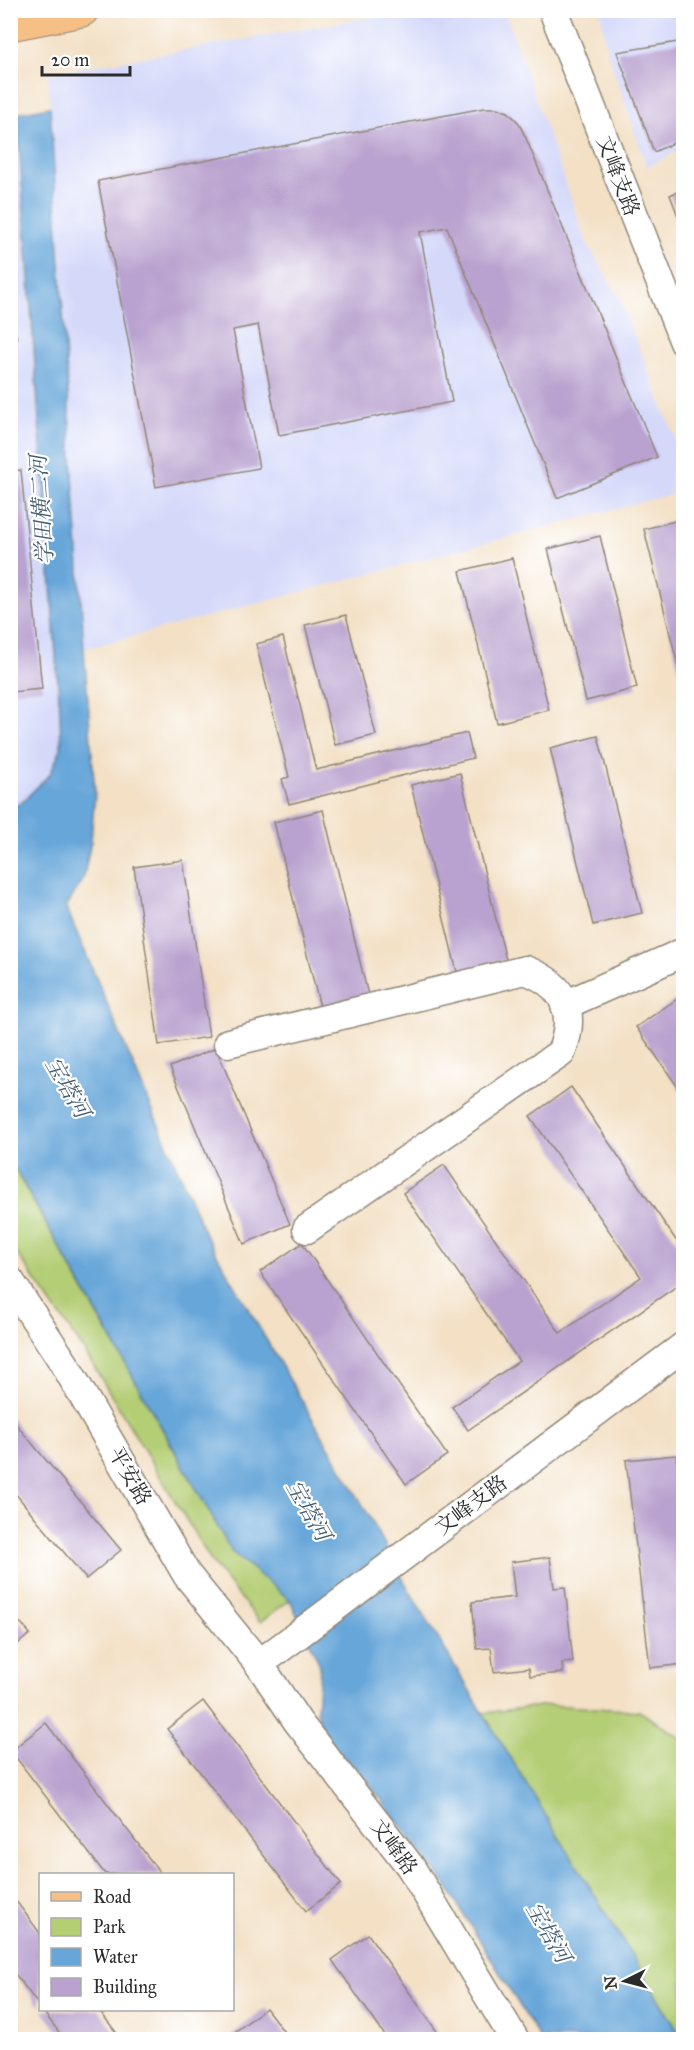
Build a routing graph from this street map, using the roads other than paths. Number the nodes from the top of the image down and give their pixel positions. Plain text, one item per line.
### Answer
1 (82, 10) edge
2 (553, 10) edge
3 (10, 24) edge
4 (684, 342) edge
5 (684, 952) edge
6 (565, 1005) junction
7 (228, 1043) dead end
8 (307, 1228) dead end
9 (10, 1281) edge
10 (684, 1346) edge
11 (259, 1664) junction
12 (515, 2040) edge

1 - 3 main road
2 - 4 street, 文峰支路
5 - 6 street
6 - 7 street
6 - 8 street
9 - 11 street, 平安路
10 - 11 street, 文峰支路
11 - 12 street, 文峰路

